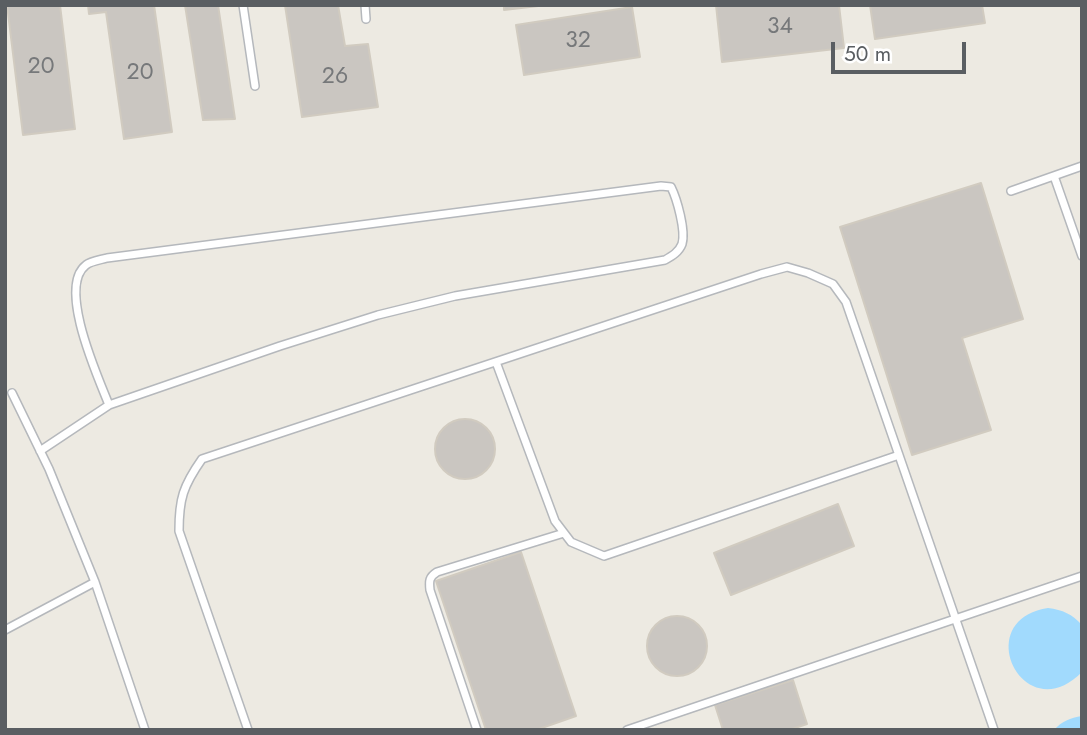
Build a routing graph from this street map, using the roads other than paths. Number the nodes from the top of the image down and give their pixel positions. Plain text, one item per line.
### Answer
1 (243, 5) edge
2 (365, 5) edge
3 (366, 19) dead end
4 (255, 86) dead end
5 (1082, 166) edge
6 (1054, 176) junction
7 (1011, 191) dead end
8 (1082, 256) edge
9 (496, 362) junction
10 (12, 393) dead end
11 (109, 405) junction
12 (40, 451) junction
13 (899, 455) junction
14 (564, 533) junction
15 (1082, 576) edge
16 (95, 582) junction
17 (956, 619) junction
18 (5, 630) edge
19 (145, 730) edge
20 (248, 730) edge
21 (477, 730) edge
22 (627, 730) edge
23 (994, 730) edge

1 - 4 lane
2 - 3 lane
5 - 6 lane
6 - 7 lane
6 - 8 lane
9 - 13 lane
9 - 14 lane
9 - 20 lane
10 - 12 lane
11 - 11 lane
11 - 12 lane
12 - 16 lane
13 - 14 lane
13 - 17 lane
14 - 21 lane
15 - 17 lane
16 - 18 lane
16 - 19 lane
17 - 22 lane
17 - 23 lane

